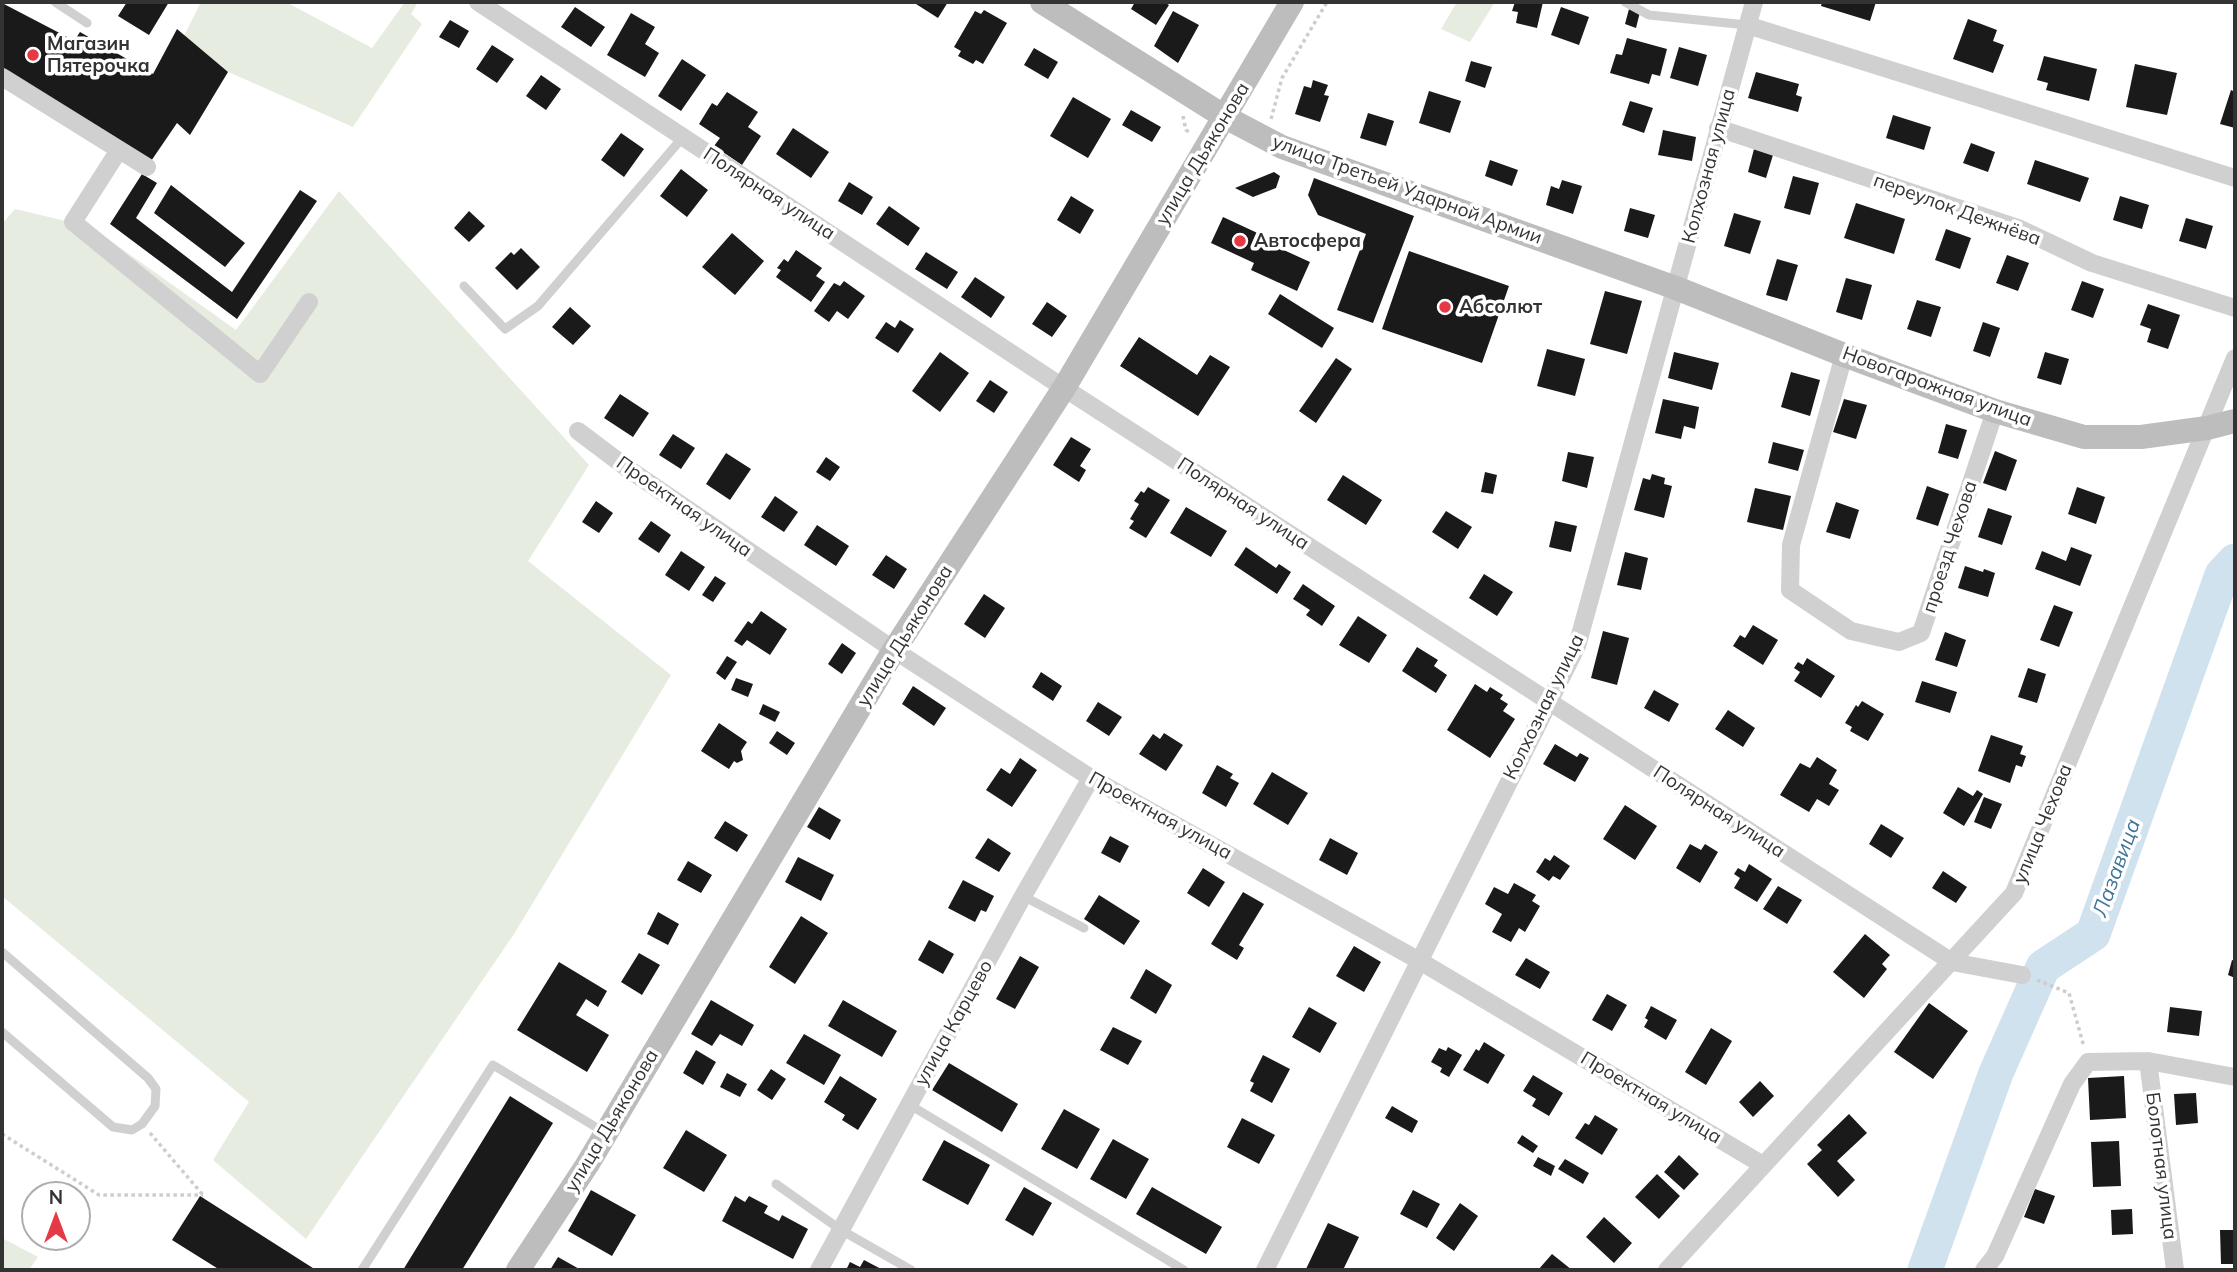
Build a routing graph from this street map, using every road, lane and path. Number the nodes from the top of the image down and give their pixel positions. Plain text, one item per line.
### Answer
1 (55, 2) edge
2 (478, 2) edge
3 (1042, 2) edge
4 (1292, 2) edge
5 (1327, 2) edge
6 (1625, 2) edge
7 (1754, 2) edge
8 (87, 23) dead end
9 (1747, 25) junction
10 (2, 77) edge
11 (1225, 117) junction
12 (1718, 128) junction
13 (682, 137) junction
14 (1266, 139) junction
15 (119, 150) junction
16 (147, 167) dead end
17 (2235, 178) edge
18 (464, 286) dead end
19 (1676, 288) junction
20 (309, 302) dead end
21 (2235, 308) edge
22 (1844, 355) junction
23 (2235, 358) edge
24 (1064, 388) junction
25 (1995, 411) junction
26 (2235, 421) edge
27 (2207, 428) junction
28 (578, 431) dead end
29 (894, 650) junction
30 (1548, 701) junction
31 (1091, 778) junction
32 (1023, 896) junction
33 (1084, 928) dead end
34 (2, 952) edge
35 (1418, 960) junction
36 (1952, 962) junction
37 (2022, 975) joint
38 (2, 1032) edge
39 (2148, 1061) junction
40 (2088, 1062) junction
41 (2235, 1077) edge
42 (909, 1105) junction
43 (142, 1124) junction
44 (606, 1133) junction
45 (2, 1134) edge
46 (1763, 1165) junction
47 (776, 1184) dead end
48 (841, 1230) junction
49 (362, 1270) edge
50 (518, 1270) edge
51 (819, 1270) edge
52 (911, 1270) edge
53 (1184, 1270) edge
54 (1265, 1270) edge
55 (1667, 1270) edge
56 (1984, 1270) edge
57 (2175, 1270) edge

1 - 8 lane
2 - 13 street, Полярная улица
3 - 11 main road, улица Третьей Ударной Армии
4 - 11 main road, улица Дьяконова
5 - 14 path
6 - 9 lane
7 - 9 street, Колхозная улица
9 - 12 street, Колхозная улица
9 - 17 street
10 - 15 street
11 - 14 main road, улица Третьей Ударной Армии
11 - 24 main road, улица Дьяконова
12 - 19 street, Колхозная улица
12 - 21 street, переулок Дежнёва
13 - 18 lane
13 - 24 street, Полярная улица
14 - 19 main road, улица Третьей Ударной Армии
15 - 16 street
15 - 20 street
19 - 22 main road, Новогаражная улица
19 - 30 street, Колхозная улица
22 - 25 main road, Новогаражная улица
22 - 25 street, проезд Чехова
23 - 27 street, улица Чехова
24 - 29 main road, улица Дьяконова
24 - 30 street, Полярная улица
25 - 27 main road, Новогаражная улица
26 - 27 main road, Новогаражная улица
27 - 36 street, улица Чехова
28 - 29 street, Проектная улица
29 - 31 street, Проектная улица
29 - 44 main road, улица Дьяконова
30 - 35 street, Колхозная улица
30 - 36 street, Полярная улица
31 - 32 street, улица Карцево
31 - 35 street, Проектная улица
32 - 33 lane
32 - 42 street, улица Карцево
34 - 43 lane
35 - 46 street, Проектная улица
35 - 54 street, Колхозная улица
36 - 37 street, Полярная улица
36 - 46 street, улица Чехова
37 - 40 path
38 - 43 lane
39 - 40 street
39 - 41 street
39 - 57 street, Болотная улица
40 - 56 street
42 - 48 street, улица Карцево
42 - 53 lane
43 - 45 path
44 - 49 lane
44 - 50 main road, улица Дьяконова
46 - 55 street, улица Чехова
47 - 48 lane
48 - 51 street, улица Карцево
48 - 52 lane

